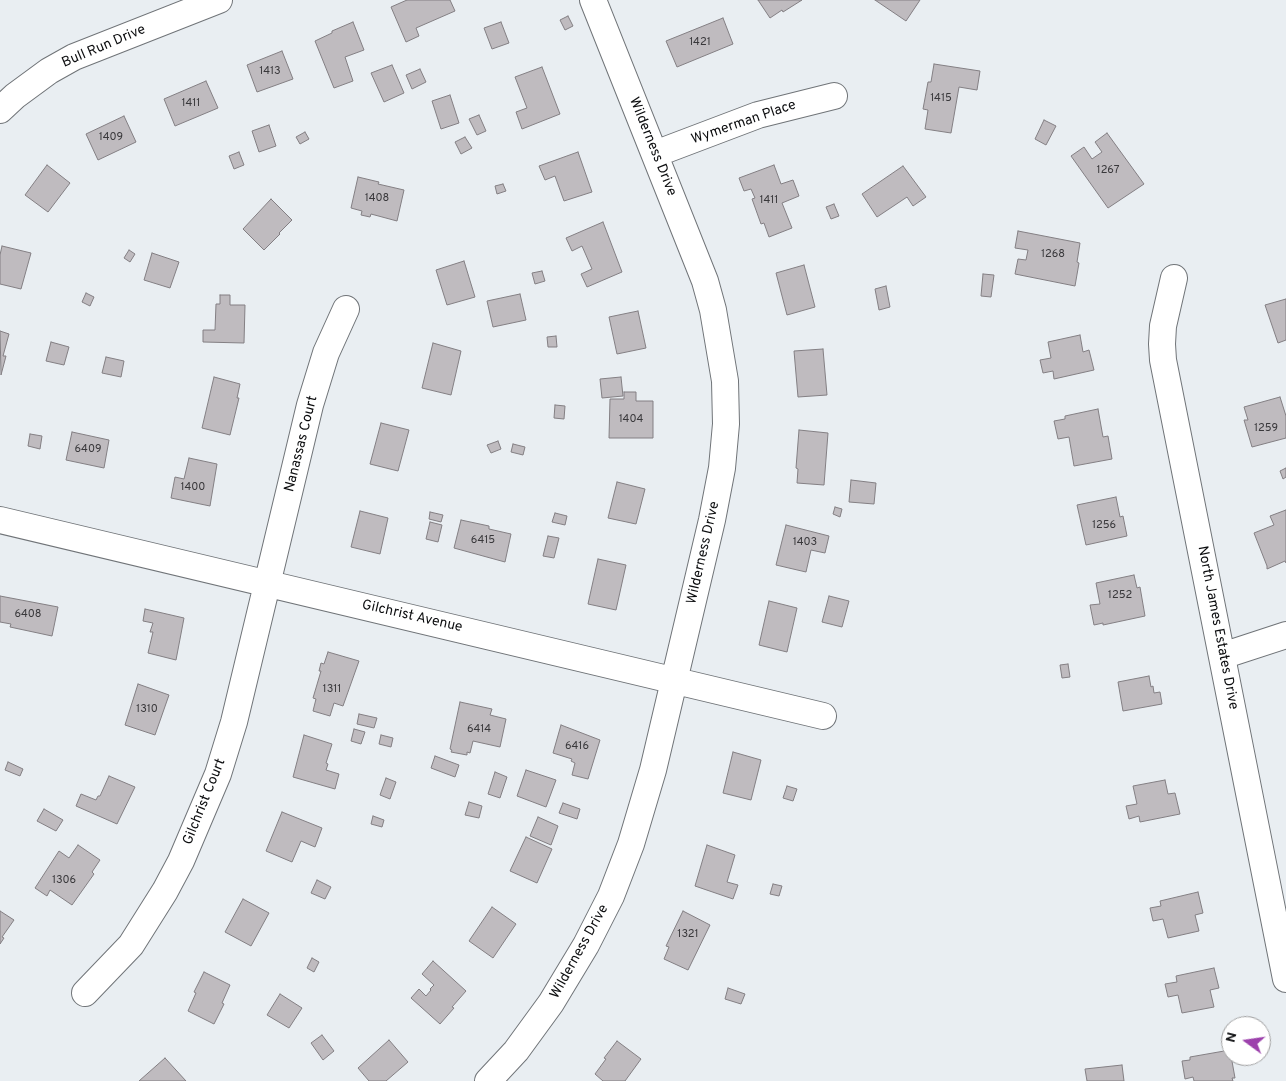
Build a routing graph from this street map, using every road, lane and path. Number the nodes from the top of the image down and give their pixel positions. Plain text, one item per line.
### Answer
1 (219, 0) edge
2 (593, 0) edge
3 (834, 96) dead end
4 (0, 110) edge
5 (655, 154) junction
6 (1174, 278) dead end
7 (346, 309) dead end
8 (0, 520) edge
9 (268, 583) junction
10 (1286, 635) edge
11 (1222, 656) junction
12 (675, 680) junction
13 (823, 716) dead end
14 (1286, 979) edge
15 (85, 993) dead end
16 (488, 1081) edge

1 - 4 street, Bull Run Drive
2 - 5 street, Wilderness Drive
3 - 5 street, Wymerman Place
5 - 12 street, Wilderness Drive
6 - 11 street, North James Estates Drive
7 - 9 street, Nanassas Court
8 - 9 street, Gilchrist Avenue
9 - 12 street, Gilchrist Avenue
9 - 15 street, Gilchrist Court
10 - 11 street
11 - 14 street, North James Estates Drive
12 - 13 street, Gilchrist Avenue
12 - 16 street, Wilderness Drive

